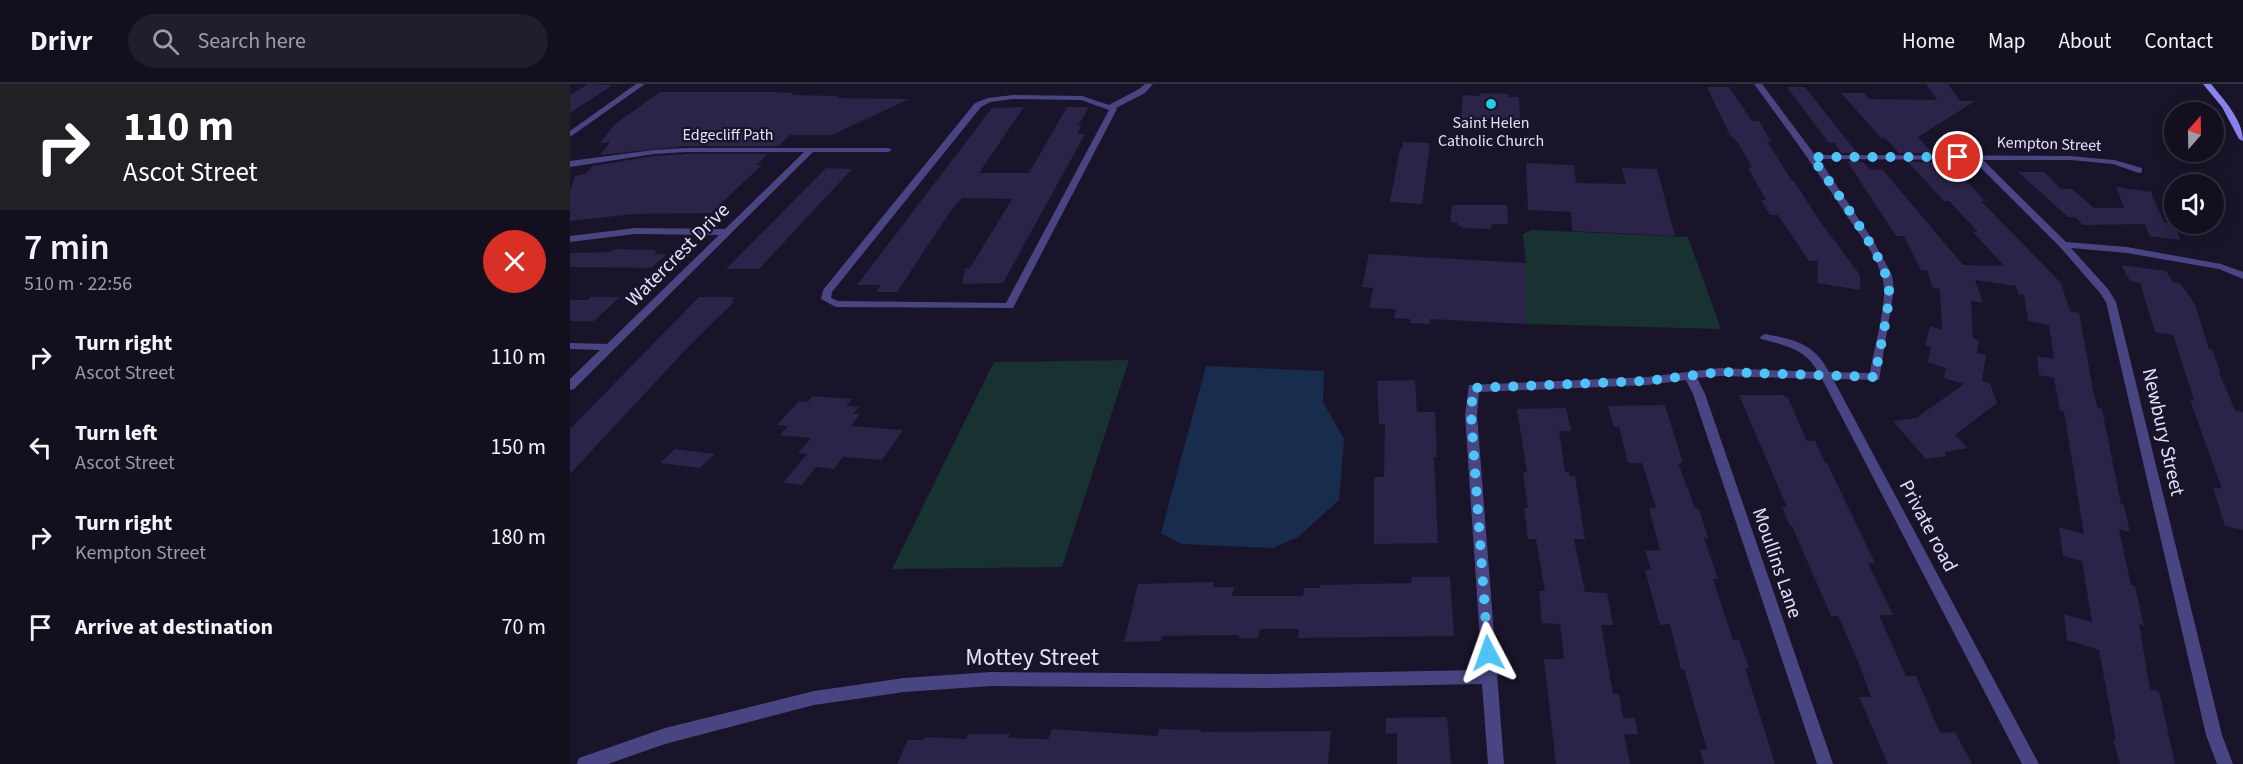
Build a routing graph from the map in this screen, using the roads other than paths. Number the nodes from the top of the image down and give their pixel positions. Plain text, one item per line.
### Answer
1 (641, 84) edge
2 (1149, 84) edge
3 (1758, 84) edge
4 (2207, 84) edge
5 (1111, 107) junction
6 (570, 135) edge
7 (2243, 139) edge
8 (811, 150) junction
9 (888, 150) dead end
10 (1812, 157) junction
11 (1974, 157) junction
12 (570, 164) edge
13 (2139, 170) dead end
14 (727, 232) junction
15 (570, 239) edge
16 (2063, 245) junction
17 (2221, 267) junction
18 (2243, 267) edge
19 (2243, 276) edge
20 (1765, 337) dead end
21 (570, 346) edge
22 (611, 346) junction
23 (1827, 375) junction
24 (1689, 376) junction
25 (570, 386) edge
26 (1490, 677) junction
27 (585, 764) edge
28 (1496, 764) edge
29 (1824, 764) edge
30 (2031, 764) edge
31 (2225, 764) edge

1 - 6 street
2 - 5 street
3 - 10 street
4 - 7 main road
5 - 5 street
8 - 9 street, Edgecliff Path
8 - 12 street, Edgecliff Path
8 - 14 street, Watercrest Drive
10 - 11 street, Kempton Street
10 - 23 street
11 - 13 street, Kempton Street
11 - 16 street, Newbury Street
14 - 15 street
14 - 22 street, Watercrest Drive
16 - 17 street
16 - 31 street, Newbury Street
17 - 18 street
17 - 19 street
20 - 23 street, Private road
21 - 22 street
22 - 25 street, Watercrest Drive
23 - 24 street
23 - 30 street, Private road
24 - 26 street
24 - 29 street, Moullins Lane
26 - 27 street, Mottey Street
26 - 28 street

